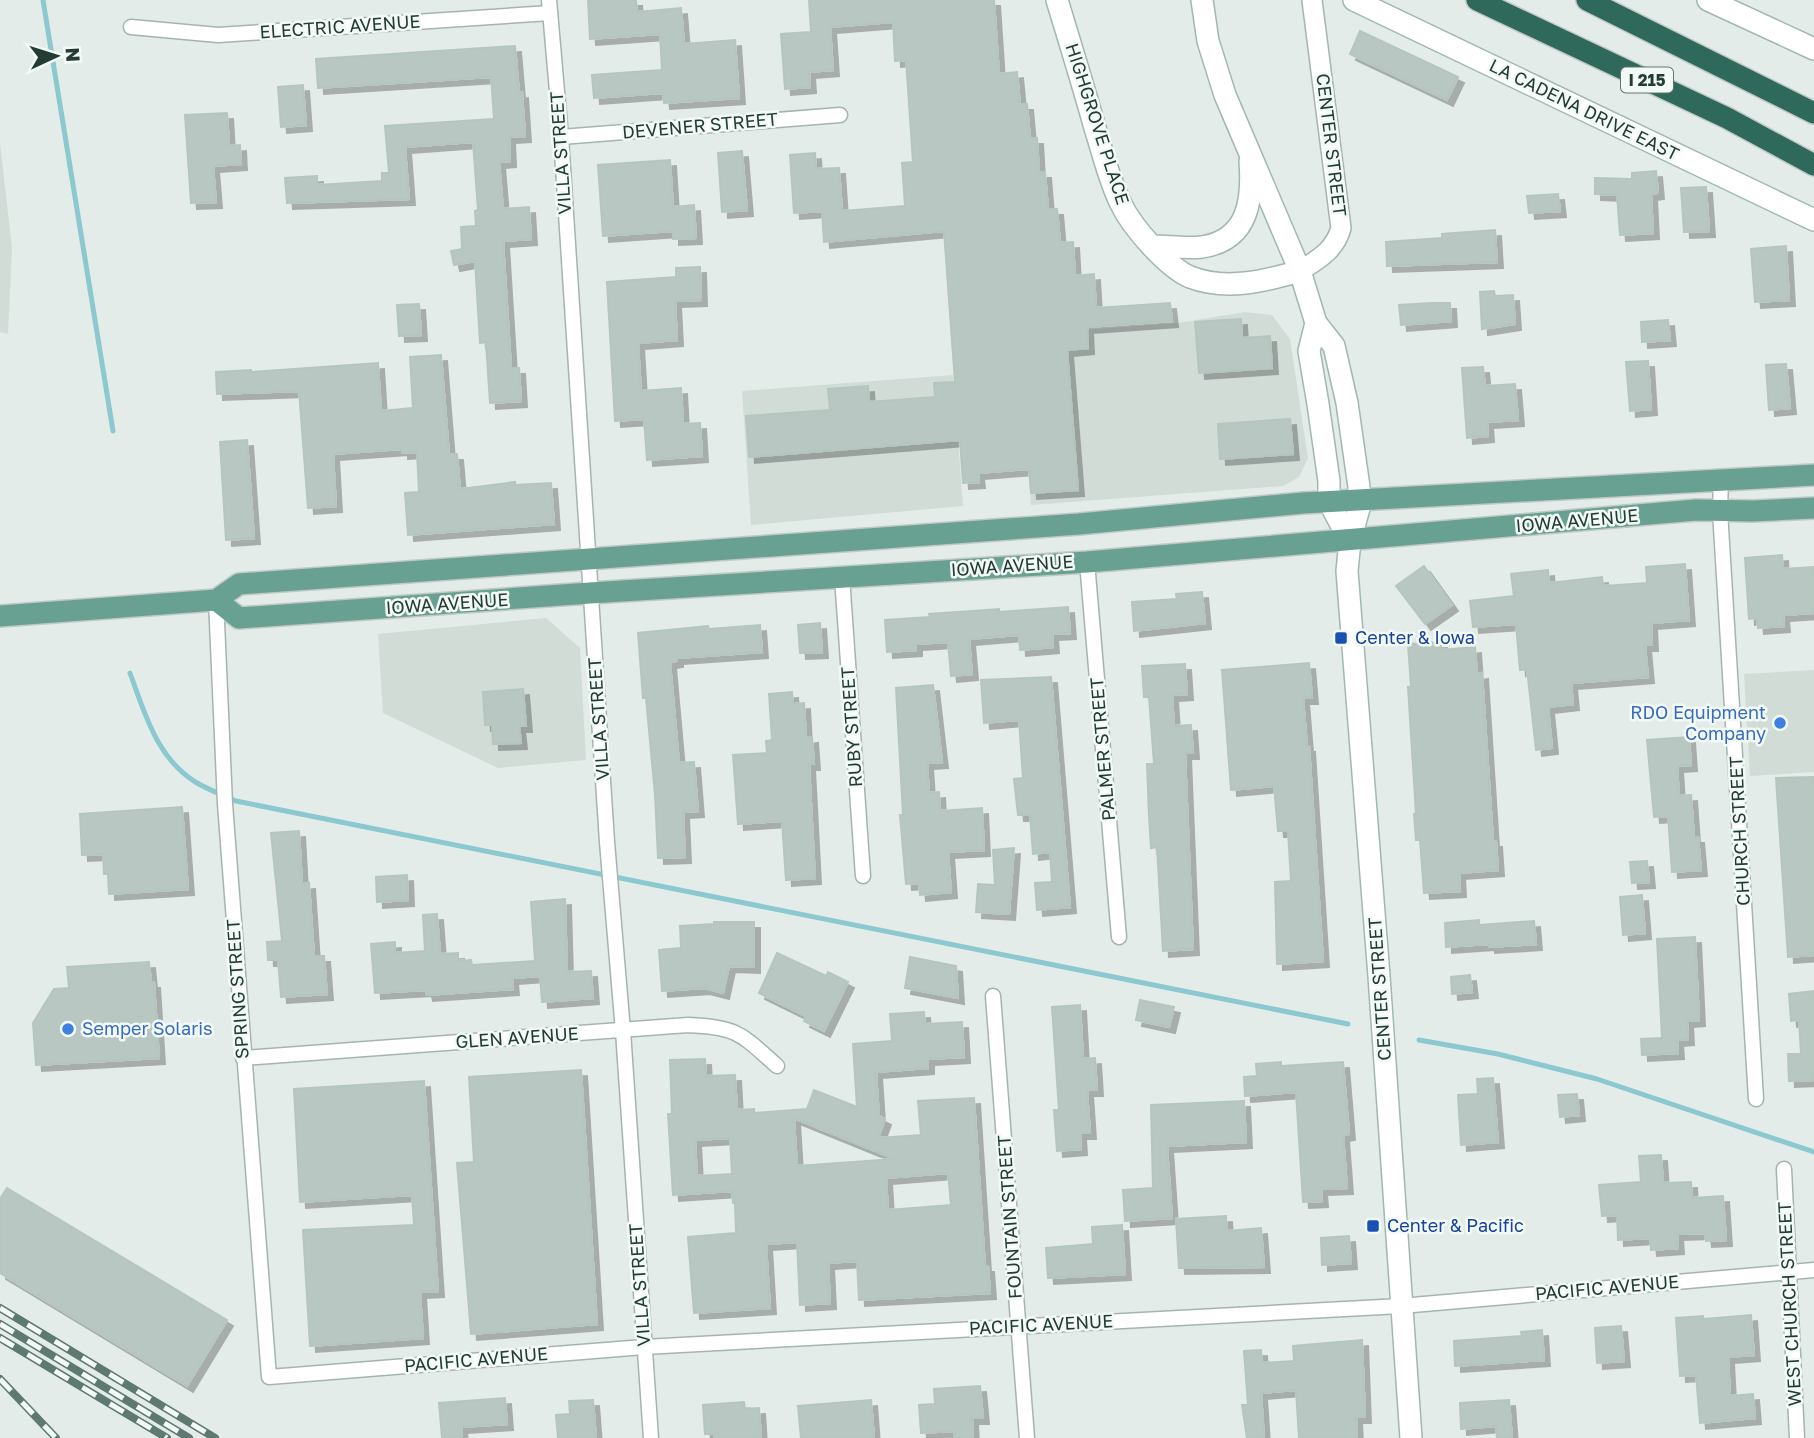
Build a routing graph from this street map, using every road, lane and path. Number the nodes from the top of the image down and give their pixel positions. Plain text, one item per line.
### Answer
1 (1057, 0) edge
2 (1202, 0) edge
3 (1312, 0) edge
4 (1354, 0) edge
5 (1477, 0) edge
6 (1587, 0) edge
7 (1708, 0) edge
8 (549, 7) edge
9 (131, 27) dead end
10 (1814, 49) edge
11 (1814, 113) edge
12 (840, 115) dead end
13 (561, 137) junction
14 (1249, 148) junction
15 (1814, 165) edge
16 (1814, 220) edge
17 (1152, 246) junction
18 (1300, 271) junction
19 (1316, 323) junction
20 (1814, 475) edge
21 (1721, 479) junction
22 (1361, 501) junction
23 (1329, 502) junction
24 (1814, 508) edge
25 (1720, 511) junction
26 (1350, 541) junction
27 (588, 557) junction
28 (1087, 562) junction
29 (842, 577) junction
30 (590, 593) junction
31 (216, 600) junction
32 (0, 616) edge
33 (863, 876) dead end
34 (1119, 937) dead end
35 (993, 996) dead end
36 (623, 1031) junction
37 (243, 1058) junction
38 (778, 1066) dead end
39 (1756, 1100) dead end
40 (1784, 1169) dead end
41 (1814, 1270) edge
42 (1789, 1272) junction
43 (1401, 1306) junction
44 (1019, 1326) junction
45 (644, 1347) junction
46 (269, 1377) joint
47 (651, 1438) edge
48 (1027, 1438) edge
49 (1411, 1438) edge
50 (1797, 1438) edge

1 - 17 main road, HIGHGROVE PLACE
2 - 14 main road, CENTER STREET
3 - 18 street, CENTER STREET
4 - 16 main road, LA CADENA DRIVE EAST
5 - 15 highway, I 215
6 - 11 highway, I 215
7 - 10 main road
8 - 9 street, ELECTRIC AVENUE
8 - 13 street, VILLA STREET
12 - 13 street, DEVENER STREET
13 - 27 street, VILLA STREET
14 - 17 main road
14 - 18 main road, CENTER STREET
17 - 18 main road, HIGHGROVE PLACE
18 - 19 main road, CENTER STREET
19 - 22 main road, CENTER STREET
19 - 23 main road, CENTER STREET
20 - 21 main road, IOWA AVENUE
21 - 22 main road, IOWA AVENUE
21 - 25 street, CHURCH STREET
22 - 23 main road, IOWA AVENUE
22 - 26 main road, CENTER STREET
23 - 26 main road, CENTER STREET
23 - 27 main road, IOWA AVENUE
24 - 25 main road, IOWA AVENUE
25 - 26 main road, IOWA AVENUE
25 - 39 street, CHURCH STREET
26 - 28 main road, IOWA AVENUE
26 - 43 main road, CENTER STREET
27 - 30 street, VILLA STREET
27 - 31 main road, IOWA AVENUE
28 - 29 main road, IOWA AVENUE
28 - 34 street, PALMER STREET
29 - 30 main road, IOWA AVENUE
29 - 33 street, RUBY STREET
30 - 31 main road, IOWA AVENUE
30 - 36 street, VILLA STREET
31 - 32 main road, IOWA AVENUE
31 - 37 street, SPRING STREET
35 - 44 street, FOUNTAIN STREET
36 - 37 street, GLEN AVENUE
36 - 38 street, GLEN AVENUE
36 - 45 street, VILLA STREET
37 - 46 street, SPRING STREET
40 - 42 street, WEST CHURCH STREET
41 - 42 street, PACIFIC AVENUE
42 - 43 street, PACIFIC AVENUE
42 - 50 street, WEST CHURCH STREET
43 - 44 street, PACIFIC AVENUE
43 - 49 main road, CENTER STREET
44 - 45 street, PACIFIC AVENUE
44 - 48 street, FOUNTAIN STREET
45 - 46 street, PACIFIC AVENUE
45 - 47 street, VILLA STREET

